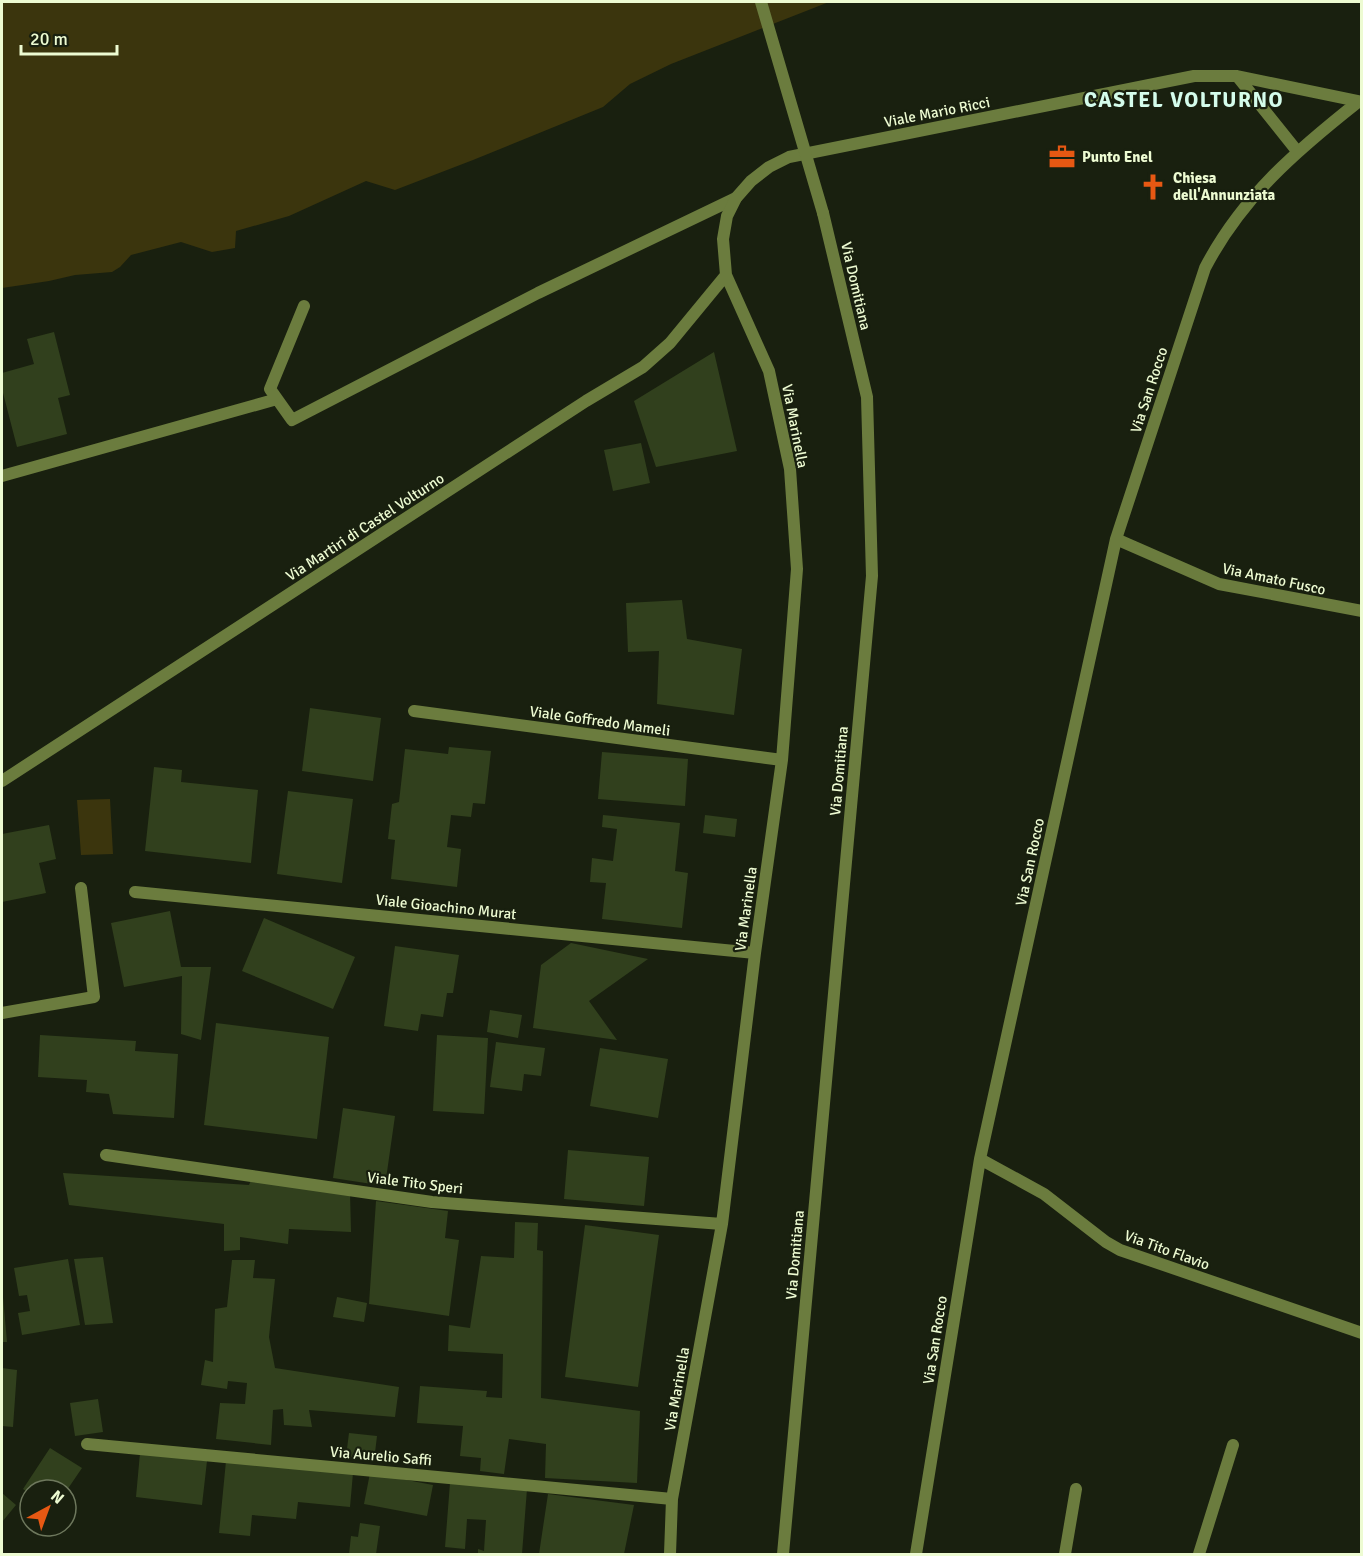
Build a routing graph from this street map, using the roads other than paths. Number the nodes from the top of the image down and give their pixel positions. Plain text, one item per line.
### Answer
1 (761, 2) edge
2 (1237, 76) junction
3 (1360, 102) edge
4 (1297, 151) junction
5 (735, 198) junction
6 (726, 275) junction
7 (304, 306) dead end
8 (277, 399) junction
9 (2, 476) edge
10 (1116, 539) junction
11 (1362, 611) edge
12 (414, 711) dead end
13 (782, 760) junction
14 (2, 781) edge
15 (81, 888) dead end
16 (135, 892) dead end
17 (755, 953) junction
18 (2, 1014) edge
19 (106, 1155) dead end
20 (980, 1159) junction
21 (722, 1224) junction
22 (1362, 1333) edge
23 (87, 1444) dead end
24 (1233, 1445) dead end
25 (1076, 1489) dead end
26 (672, 1499) junction
27 (670, 1554) edge
28 (783, 1554) edge
29 (916, 1554) edge
30 (1065, 1554) edge
31 (1199, 1554) edge

1 - 28 street, Via Domitiana, bridge
2 - 3 street, Viale Mario Ricci
2 - 4 street
2 - 5 street, Viale Mario Ricci
3 - 4 street, Via San Rocco
4 - 10 street, Via San Rocco
5 - 6 street, Viale Mario Ricci
5 - 8 street
6 - 13 street, Via Marinella
6 - 14 street, Via Martiri di Castel Volturno
7 - 8 street
8 - 9 street
10 - 11 street, Via Amato Fusco
10 - 20 street, Via San Rocco
12 - 13 street, Viale Goffredo Mameli
13 - 17 street, Via Marinella
15 - 18 street
16 - 17 street, Viale Gioachino Murat
17 - 21 street, Via Marinella
19 - 21 street, Viale Tito Speri
20 - 22 street, Via Tito Flavio
20 - 29 street, Via San Rocco
21 - 26 street, Via Marinella
23 - 26 street, Via Aurelio Saffi
24 - 31 street
25 - 30 street
26 - 27 street, Via Marinella

